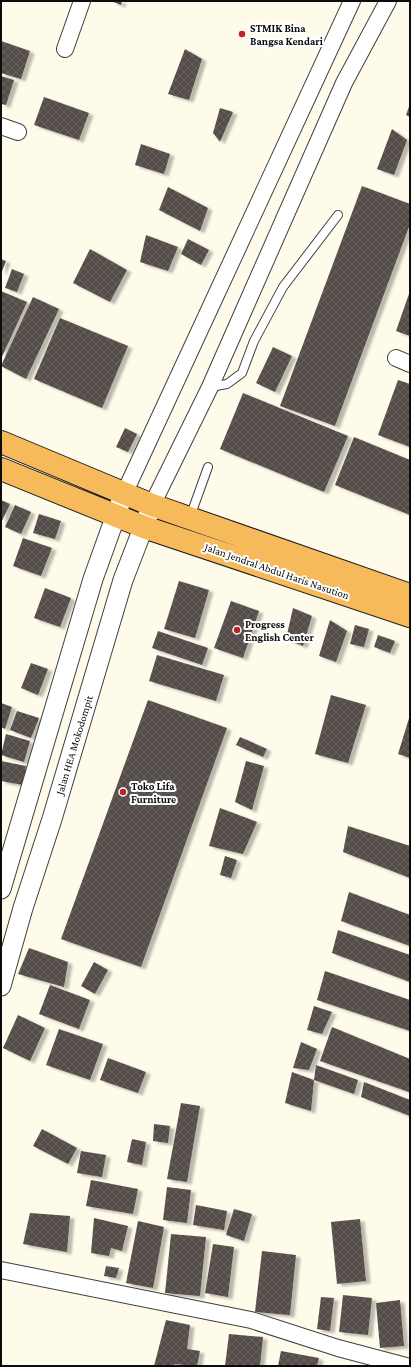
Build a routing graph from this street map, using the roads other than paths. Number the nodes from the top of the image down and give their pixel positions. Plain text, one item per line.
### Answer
1 (82, 1) edge
2 (352, 1) edge
3 (388, 1) edge
4 (65, 49) dead end
5 (1, 126) edge
6 (18, 132) dead end
7 (338, 215) dead end
8 (210, 387) junction
9 (1, 442) edge
10 (208, 467) dead end
11 (1, 469) edge
12 (124, 494) junction
13 (152, 505) junction
14 (115, 516) junction
15 (190, 518) junction
16 (144, 527) junction
17 (410, 594) edge
18 (410, 616) edge
19 (1, 889) edge
20 (4, 962) edge
21 (1, 986) edge
22 (1, 1270) edge
23 (406, 1366) edge

1 - 4 street
2 - 12 street
3 - 8 street
5 - 6 street
7 - 8 lane
8 - 13 street
9 - 12 highway, Jalan Jendral Abdul Haris Nasution
10 - 15 lane
11 - 14 highway, Jalan Jendral Abdul Haris Nasution
12 - 13 highway, Jalan Jendral Abdul Haris Nasution
12 - 14 street
13 - 15 highway, Jalan Jendral Abdul Haris Nasution
13 - 16 street, Jalan HEA Mokodompit
14 - 16 highway, Jalan Jendral Abdul Haris Nasution
14 - 19 street
15 - 17 highway, Jalan Jendral Abdul Haris Nasution
16 - 18 highway, Jalan Jendral Abdul Haris Nasution
16 - 20 street, Jalan HEA Mokodompit
20 - 21 street, Jalan HEA Mokodompit
22 - 23 street

